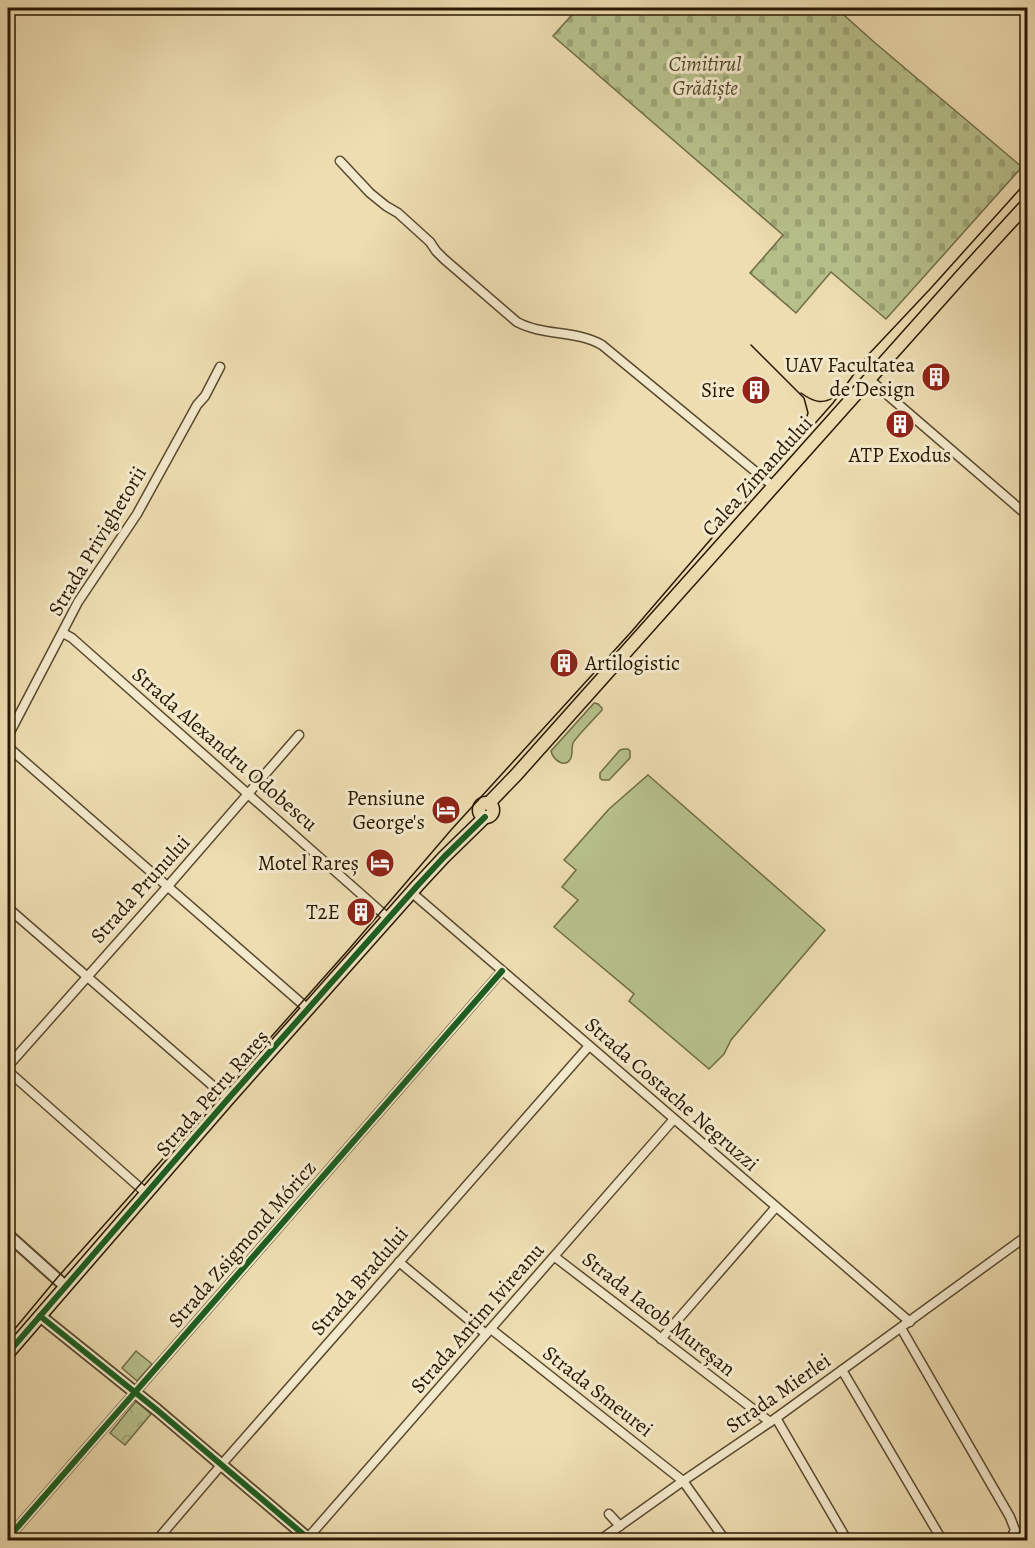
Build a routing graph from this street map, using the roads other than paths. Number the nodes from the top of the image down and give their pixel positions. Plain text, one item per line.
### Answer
1 (340, 161) dead end
2 (1028, 203) edge
3 (220, 367) dead end
4 (869, 379) junction
5 (773, 486) junction
6 (1028, 516) edge
7 (63, 633) junction
8 (8, 712) edge
9 (18, 716) junction
10 (299, 735) dead end
11 (8, 736) edge
12 (8, 747) edge
13 (248, 793) junction
14 (444, 857) joint
15 (168, 886) junction
16 (411, 892) junction
17 (8, 908) edge
18 (388, 918) junction
19 (502, 971) junction
20 (87, 976) junction
21 (308, 1009) junction
22 (590, 1046) junction
23 (8, 1066) edge
24 (8, 1071) edge
25 (228, 1099) junction
26 (674, 1119) junction
27 (146, 1193) junction
28 (776, 1207) junction
29 (8, 1235) edge
30 (1028, 1235) edge
31 (555, 1257) junction
32 (399, 1262) junction
33 (65, 1286) junction
34 (40, 1316) junction
35 (910, 1322) junction
36 (901, 1328) junction
37 (488, 1332) junction
38 (661, 1339) junction
39 (8, 1353) edge
40 (842, 1370) junction
41 (135, 1392) junction
42 (773, 1420) junction
43 (222, 1464) junction
44 (683, 1481) junction
45 (609, 1514) dead end
46 (620, 1526) junction
47 (8, 1538) edge
48 (157, 1540) edge
49 (308, 1540) edge
50 (602, 1540) edge
51 (725, 1540) edge
52 (847, 1540) edge
53 (942, 1540) edge
54 (1010, 1540) edge

1 - 5 street
2 - 4 main road, Calea Zimandului
3 - 7 street, Strada Privighetorii
4 - 5 main road, Calea Zimandului
4 - 6 street
5 - 14 main road, Calea Zimandului
7 - 9 street, Strada Privighetorii
7 - 13 street, Strada Alexandru Odobescu
8 - 9 street
9 - 11 street, Strada Privighetorii
10 - 13 street, Strada Prunului
12 - 15 street
13 - 15 street, Strada Prunului
13 - 18 street, Strada Alexandru Odobescu
14 - 16 main road, Strada Petru Rareș
15 - 20 street, Strada Prunului
15 - 21 street
16 - 18 main road, Strada Petru Rareș
16 - 19 street, Strada Costache Negruzzi
17 - 20 street
18 - 21 main road, Strada Petru Rareș
19 - 22 street, Strada Costache Negruzzi
19 - 41 street, Strada Zsigmond Móricz
20 - 23 street, Strada Prunului
20 - 25 street
21 - 25 main road, Strada Petru Rareș
22 - 26 street, Strada Costache Negruzzi
22 - 32 street, Strada Bradului
24 - 27 street
25 - 27 main road, Strada Petru Rareș
26 - 28 street, Strada Costache Negruzzi
26 - 31 street, Strada Antim Ivireanu
27 - 33 main road, Strada Petru Rareș
28 - 35 street, Strada Costache Negruzzi
28 - 38 street
29 - 33 street
30 - 35 street, Strada Mierlei
31 - 37 street, Strada Antim Ivireanu
31 - 38 street, Strada Iacob Mureșan
32 - 37 street, Strada Smeurei
32 - 43 street, Strada Bradului
33 - 34 main road, Strada Petru Rareș
34 - 39 main road, Strada Petru Rareș
34 - 41 street
35 - 36 street, Strada Mierlei
36 - 40 street, Strada Mierlei
36 - 54 street
37 - 44 street, Strada Smeurei
37 - 49 street, Strada Antim Ivireanu
38 - 42 street, Strada Iacob Mureșan
40 - 42 street, Strada Mierlei
40 - 53 street
41 - 43 street
41 - 47 street, Strada Zsigmond Móricz
42 - 44 street, Strada Mierlei
42 - 52 street, Strada Iacob Mureșan
43 - 48 street, Strada Bradului
43 - 49 street
44 - 46 street, Strada Mierlei
44 - 51 street, Strada Smeurei
45 - 46 street
46 - 50 street, Strada Mierlei

